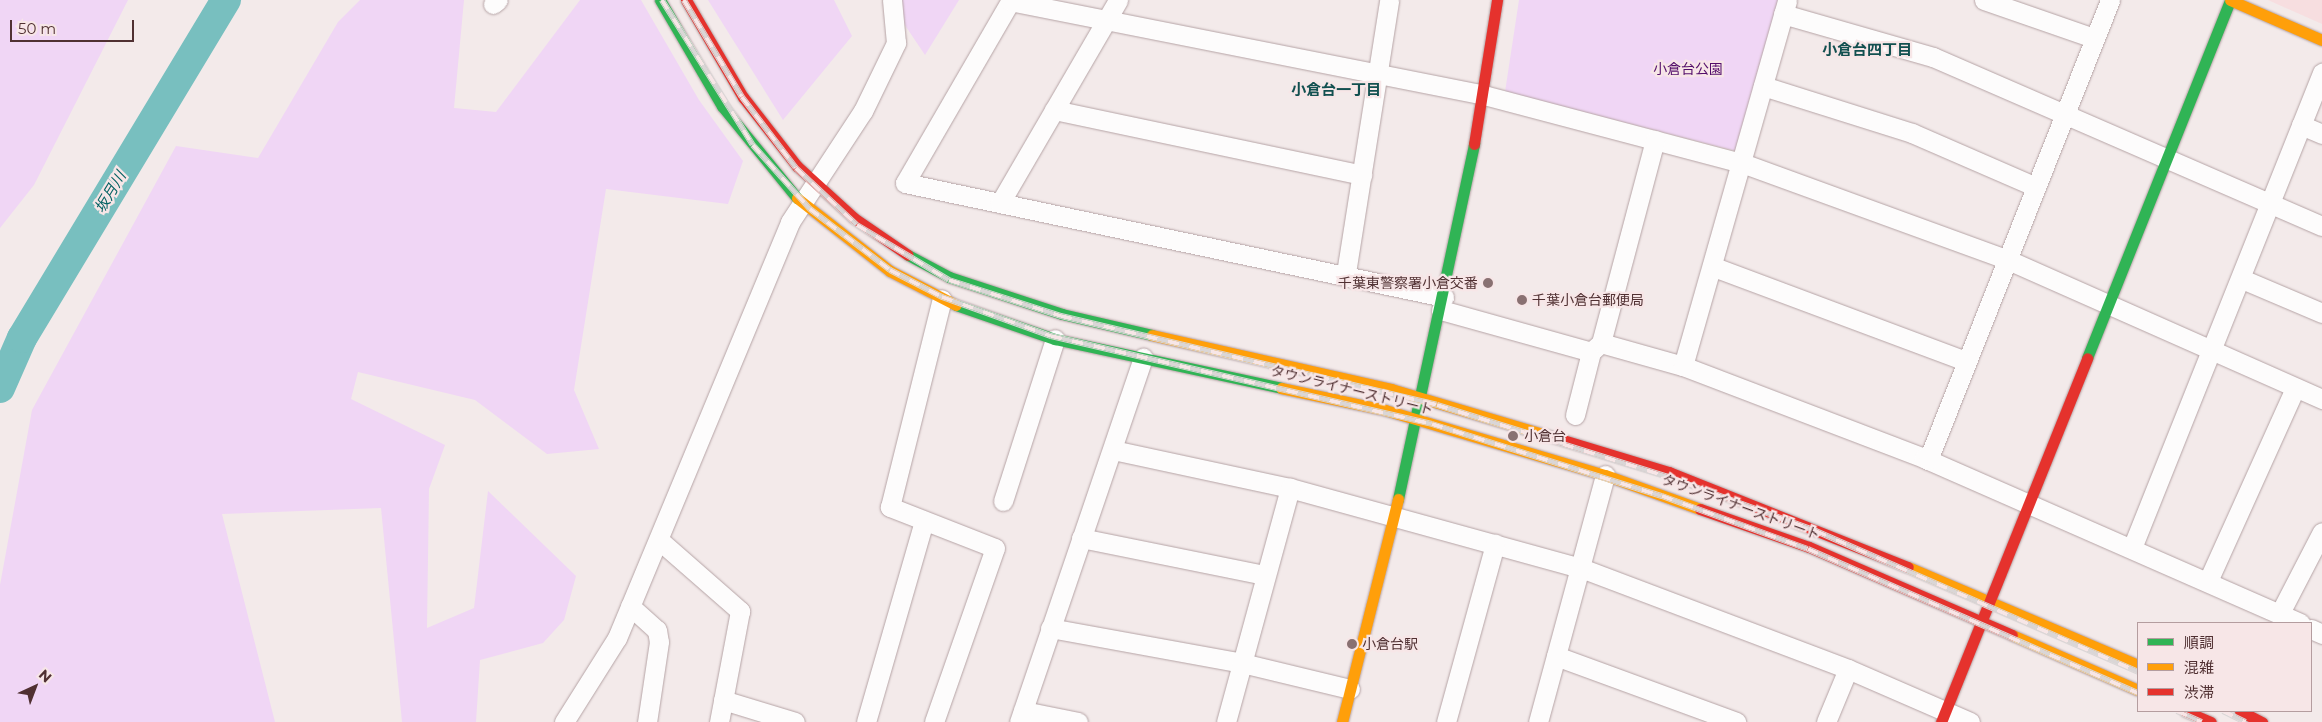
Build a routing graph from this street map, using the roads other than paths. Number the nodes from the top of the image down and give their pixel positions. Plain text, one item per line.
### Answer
1 (660, 0) edge
2 (686, 0) edge
3 (892, 0) edge
4 (1010, 0) edge
5 (1118, 0) edge
6 (1389, 0) edge
7 (1497, 0) edge
8 (1984, 0) edge
9 (2110, 0) edge
10 (2230, 0) edge
11 (1785, 7) edge
12 (1107, 18) junction
13 (2094, 38) junction
14 (2322, 40) edge
15 (2322, 74) edge
16 (1378, 75) junction
17 (1763, 86) junction
18 (1484, 95) junction
19 (1054, 110) junction
20 (2067, 114) junction
21 (2301, 125) junction
22 (2322, 134) edge
23 (1655, 140) junction
24 (2168, 157) junction
25 (1742, 163) junction
26 (1362, 175) junction
27 (814, 182) junction
28 (2036, 187) junction
29 (801, 203) junction
30 (1000, 203) junction
31 (2269, 204) junction
32 (2322, 226) edge
33 (2006, 259) junction
34 (1714, 267) junction
35 (1346, 273) junction
36 (2242, 279) junction
37 (942, 299) junction
38 (1442, 304) junction
39 (2110, 306) junction
40 (2322, 314) edge
41 (1055, 339) junction
42 (1596, 348) junction
43 (2214, 350) junction
44 (1143, 357) junction
45 (1966, 361) junction
46 (1683, 366) junction
47 (2295, 388) junction
48 (1423, 398) junction
49 (2322, 399) edge
50 (1574, 415) dead end
51 (1418, 420) junction
52 (1113, 450) junction
53 (1928, 460) junction
54 (1605, 475) junction
55 (1290, 488) junction
56 (1003, 501) dead end
57 (2031, 502) junction
58 (1394, 515) junction
59 (924, 521) junction
60 (2322, 532) edge
61 (1081, 538) junction
62 (659, 540) junction
63 (1495, 544) junction
64 (2132, 548) junction
65 (1581, 568) junction
66 (1264, 575) junction
67 (2208, 581) junction
68 (1990, 600) junction
69 (630, 606) junction
70 (2280, 613) junction
71 (1982, 622) junction
72 (2298, 622) edge
73 (1050, 628) junction
74 (1556, 656) junction
75 (1242, 663) junction
76 (2137, 665) edge
77 (1848, 669) junction
78 (1350, 689) junction
79 (2137, 690) edge
80 (724, 700) junction
81 (2187, 712) edge
82 (2242, 712) edge
83 (1021, 716) edge
84 (1944, 716) edge
85 (564, 722) edge
86 (647, 722) edge
87 (719, 722) edge
88 (795, 722) edge
89 (866, 722) edge
90 (934, 722) edge
91 (1078, 722) edge
92 (1226, 722) edge
93 (1342, 722) edge
94 (1446, 722) edge
95 (1538, 722) edge
96 (1736, 722) edge
97 (1826, 722) edge
98 (1970, 722) edge
99 (2211, 722) edge
100 (2262, 722) edge

1 - 29 street, タウンライナーストリート
2 - 27 street, タウンライナーストリート
3 - 27 street
4 - 12 street
4 - 30 street
5 - 12 street
6 - 16 street
7 - 18 street
8 - 13 street
9 - 13 street
10 - 14 street
10 - 24 street
11 - 17 street
11 - 20 street
12 - 16 street
12 - 19 street
13 - 20 street
15 - 21 street
16 - 18 street
16 - 26 street
17 - 25 street
17 - 28 street
18 - 23 street
18 - 38 street
19 - 26 street
19 - 30 street
20 - 24 street
20 - 28 street
21 - 22 street
21 - 31 street
23 - 25 street
23 - 42 street
24 - 31 street
24 - 39 street
25 - 33 street
25 - 34 street
26 - 35 street
27 - 29 street
27 - 48 street, タウンライナーストリート
28 - 33 street
29 - 37 street, タウンライナーストリート
29 - 62 street
30 - 35 street
31 - 32 street
31 - 36 street
33 - 39 street
33 - 45 street
34 - 45 street
34 - 46 street
35 - 38 street
36 - 40 street
36 - 43 street
37 - 41 street, タウンライナーストリート
37 - 59 street
38 - 42 street
38 - 48 street
39 - 43 street
39 - 57 street
41 - 44 street, タウンライナーストリート
41 - 56 street
42 - 46 street
42 - 50 street
43 - 47 street
43 - 64 street
44 - 51 street, タウンライナーストリート
44 - 52 street
45 - 53 street
46 - 53 street
47 - 49 street
47 - 67 street
48 - 51 street
48 - 68 street, タウンライナーストリート
51 - 54 street, タウンライナーストリート
51 - 58 street
52 - 55 street
52 - 61 street
53 - 57 street
54 - 65 street
54 - 71 street, タウンライナーストリート
55 - 58 street
55 - 66 street
57 - 64 street
57 - 68 street
58 - 63 street
58 - 78 street
59 - 89 street
59 - 90 street
60 - 70 street
61 - 66 street
61 - 73 street
62 - 69 street
62 - 80 street
63 - 65 street
63 - 94 street
64 - 67 street
65 - 74 street
65 - 77 street
66 - 75 street
67 - 70 street
68 - 71 street
68 - 76 street, タウンライナーストリート
69 - 85 street
69 - 86 street
70 - 72 street
71 - 79 street, タウンライナーストリート
71 - 84 street
73 - 75 street
73 - 83 street
74 - 95 street
74 - 96 street
75 - 78 street
75 - 92 street
77 - 84 street
77 - 97 street
78 - 93 street
80 - 87 street
80 - 88 street
81 - 99 street
82 - 100 street
83 - 91 street
84 - 98 street

